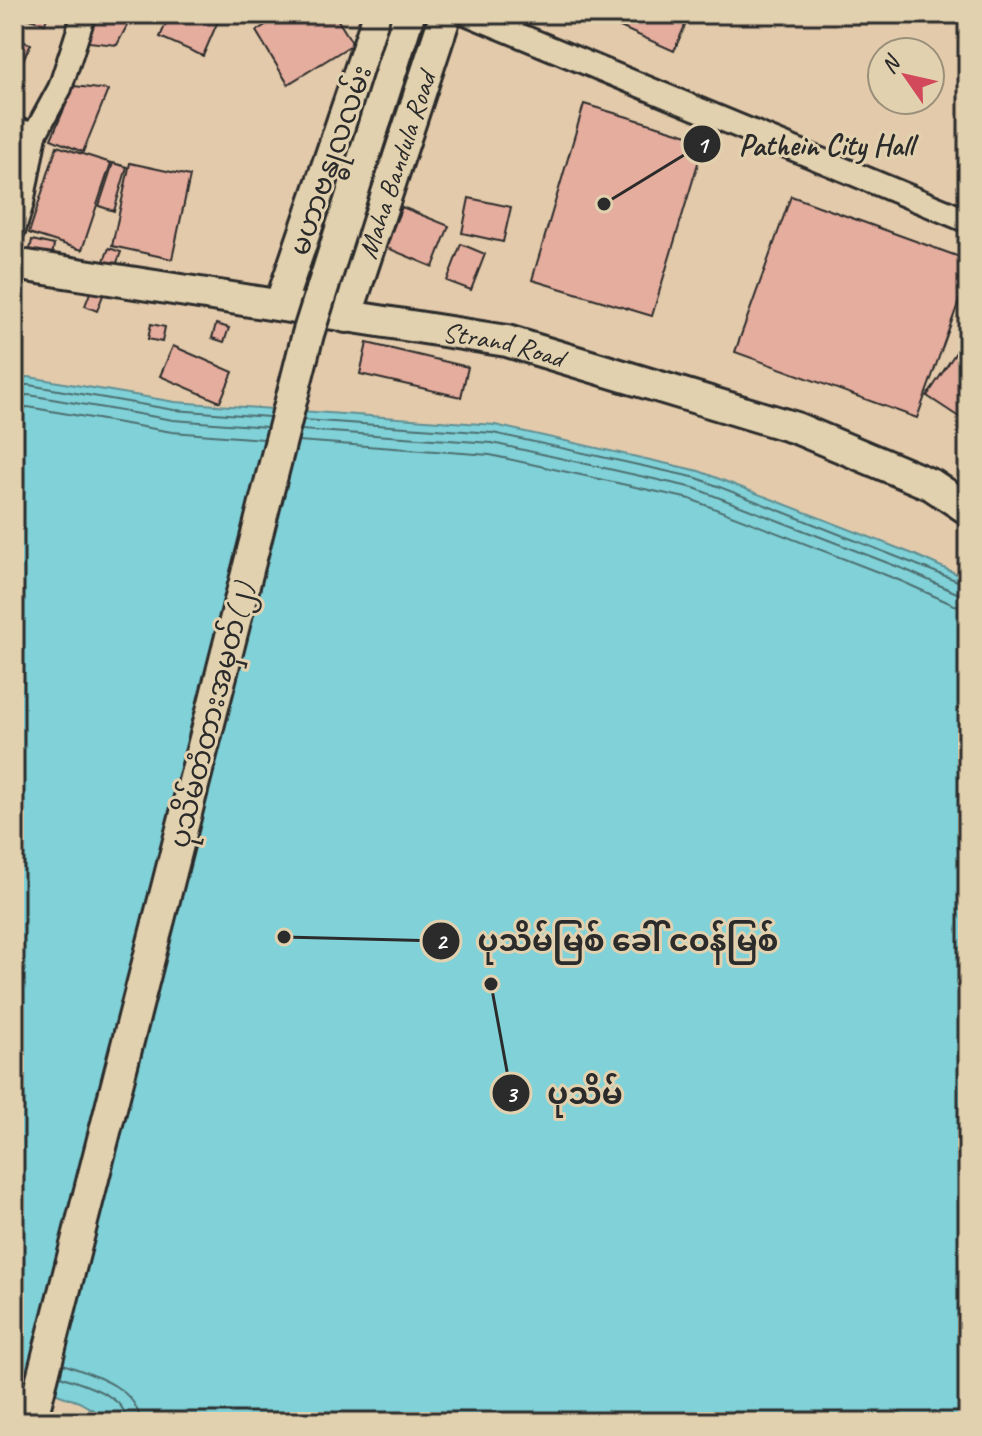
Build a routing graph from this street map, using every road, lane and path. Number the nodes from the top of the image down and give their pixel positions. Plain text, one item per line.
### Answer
1 (84, 14) edge
2 (379, 14) edge
3 (409, 14) edge
4 (446, 14) edge
5 (468, 14) edge
6 (25, 132) edge
7 (968, 221) edge
8 (14, 229) edge
9 (14, 264) edge
10 (280, 305) junction
11 (346, 317) junction
12 (968, 509) edge
13 (31, 1422) edge

1 - 6 street
2 - 10 street, မဟာဗန္ဓုလလမ်း
3 - 13 street, ပုသိမ်တံတားအမှတ်(၂), bridge
4 - 11 street, Maha Bandula Road
5 - 7 street
6 - 8 street
9 - 10 street, Strand Road
10 - 11 street, Strand Road
11 - 12 street, Strand Road

